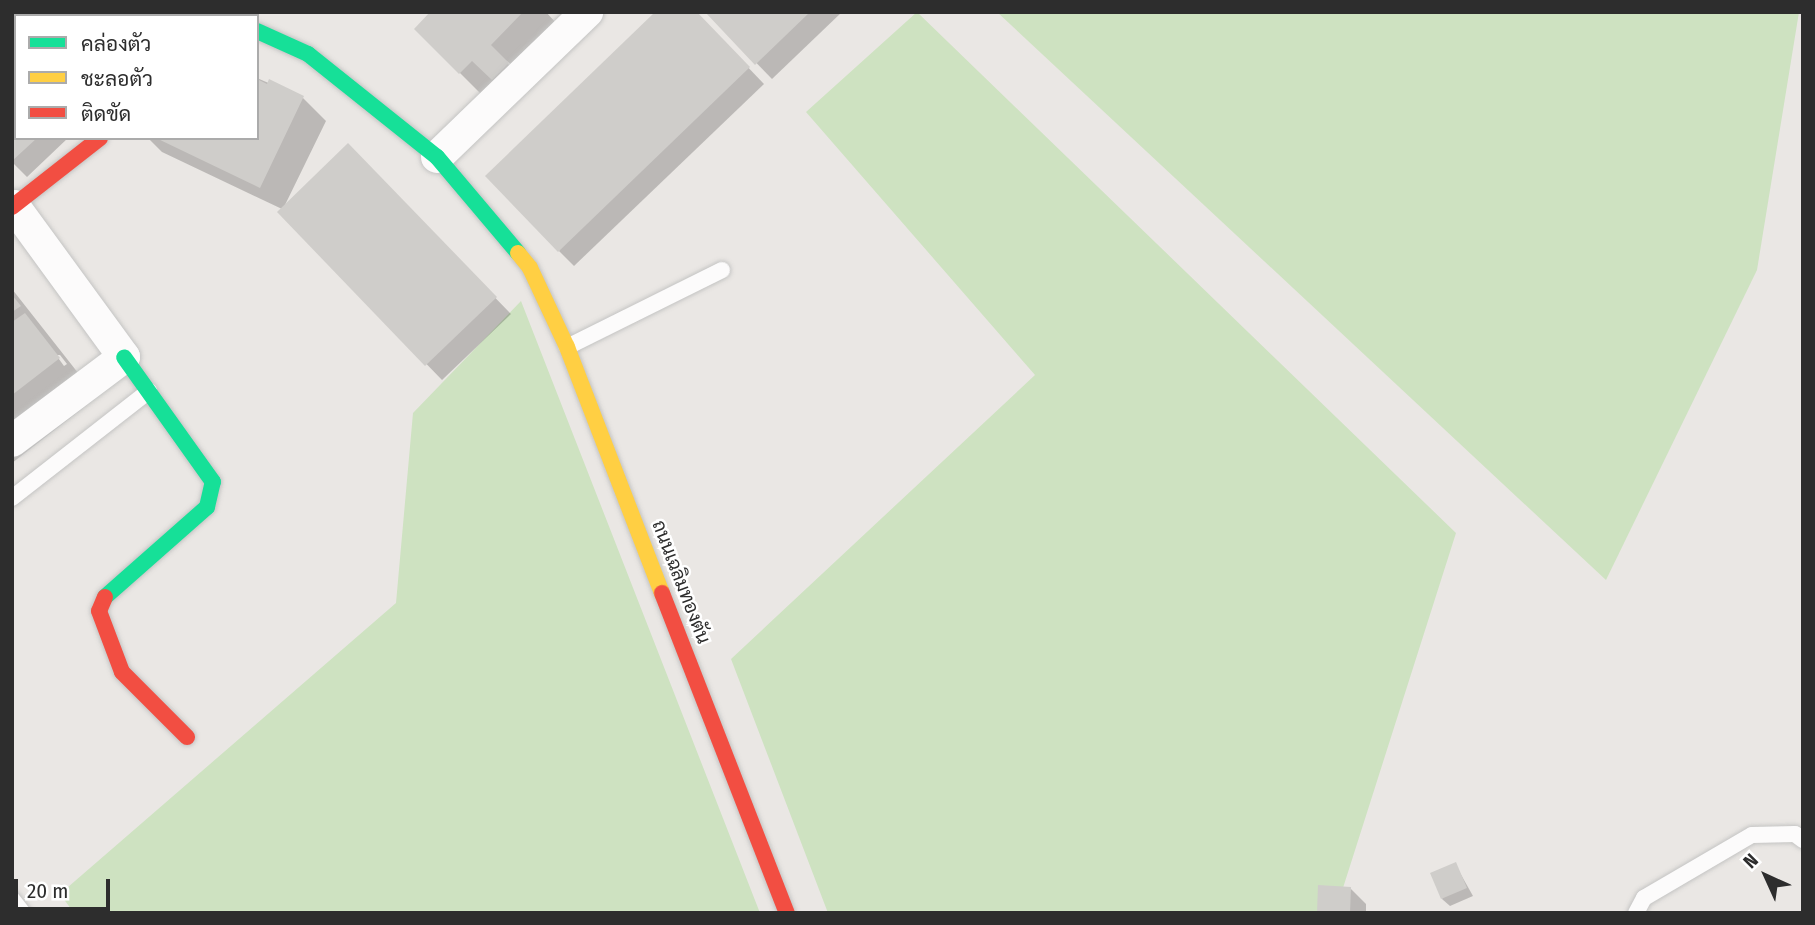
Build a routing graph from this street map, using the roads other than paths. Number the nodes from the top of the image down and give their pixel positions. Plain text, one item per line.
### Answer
1 (587, 12) edge
2 (259, 32) edge
3 (97, 140) edge
4 (437, 157) junction
5 (13, 206) edge
6 (722, 270) dead end
7 (567, 347) junction
8 (124, 357) junction
9 (149, 391) junction
10 (12, 442) edge
11 (12, 498) edge
12 (187, 737) dead end
13 (1803, 840) edge
14 (12, 899) edge
15 (23, 913) edge
16 (787, 913) edge
17 (1636, 913) edge

1 - 4 street
2 - 4 street, ถนนเฉลิมทองตัน
3 - 5 street
4 - 7 street, ถนนเฉลิมทองตัน
5 - 8 street
6 - 7 lane
7 - 16 street, ถนนเฉลิมทองตัน
8 - 9 street
8 - 10 street
9 - 11 lane
9 - 12 street
13 - 17 lane
14 - 15 lane

